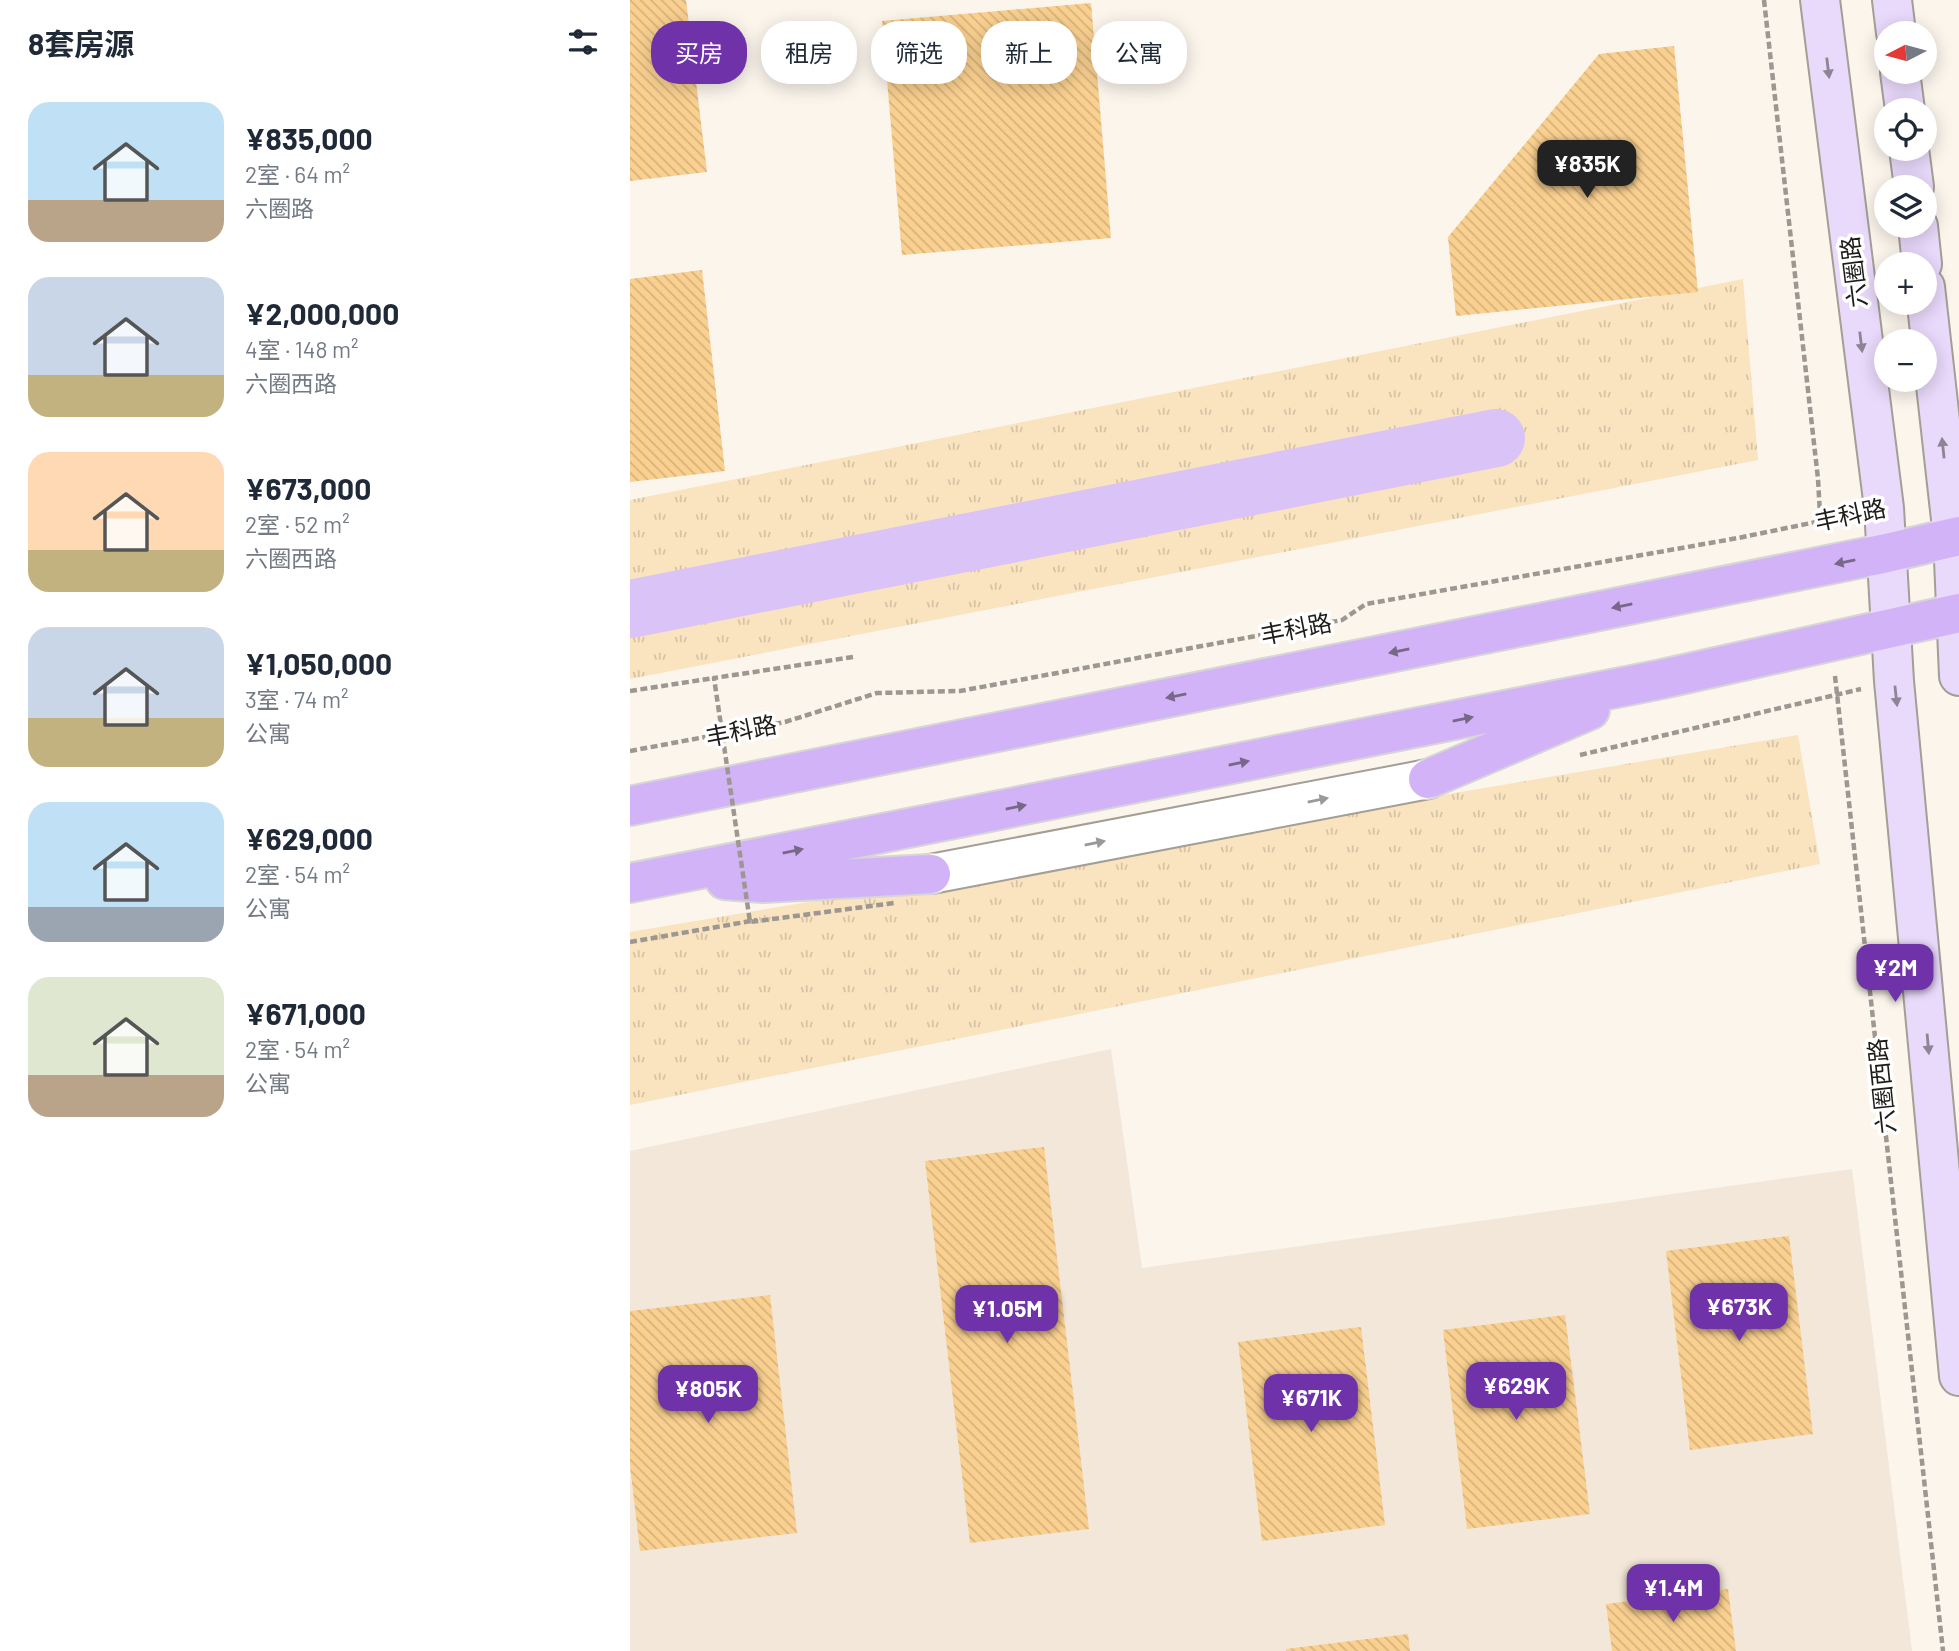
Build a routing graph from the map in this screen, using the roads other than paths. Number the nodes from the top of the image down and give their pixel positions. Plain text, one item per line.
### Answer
1 (1820, 0) edge
2 (1892, 0) edge
3 (1895, 21) edge
4 (1928, 315) edge
5 (1956, 536) edge
6 (1887, 553) junction
7 (1957, 613) edge
8 (1893, 628) junction
9 (1959, 676) edge
10 (1662, 679) junction
11 (1428, 779) joint
12 (630, 806) edge
13 (931, 874) joint
14 (667, 876) junction
15 (630, 883) edge
16 (1959, 1376) edge

1 -> 6 main road, 六圈路
2 - 3 main road
5 -> 4 main road
5 - 6 main road, 丰科路
5 - 7 main road
6 - 8 main road, 六圈路
6 -> 12 main road, 丰科路
7 - 8 main road
7 - 9 main road
8 - 10 main road
8 -> 16 main road, 六圈西路
10 - 11 main road
14 -> 10 main road
13 -> 11 street
13 - 14 main road
14 - 15 main road

